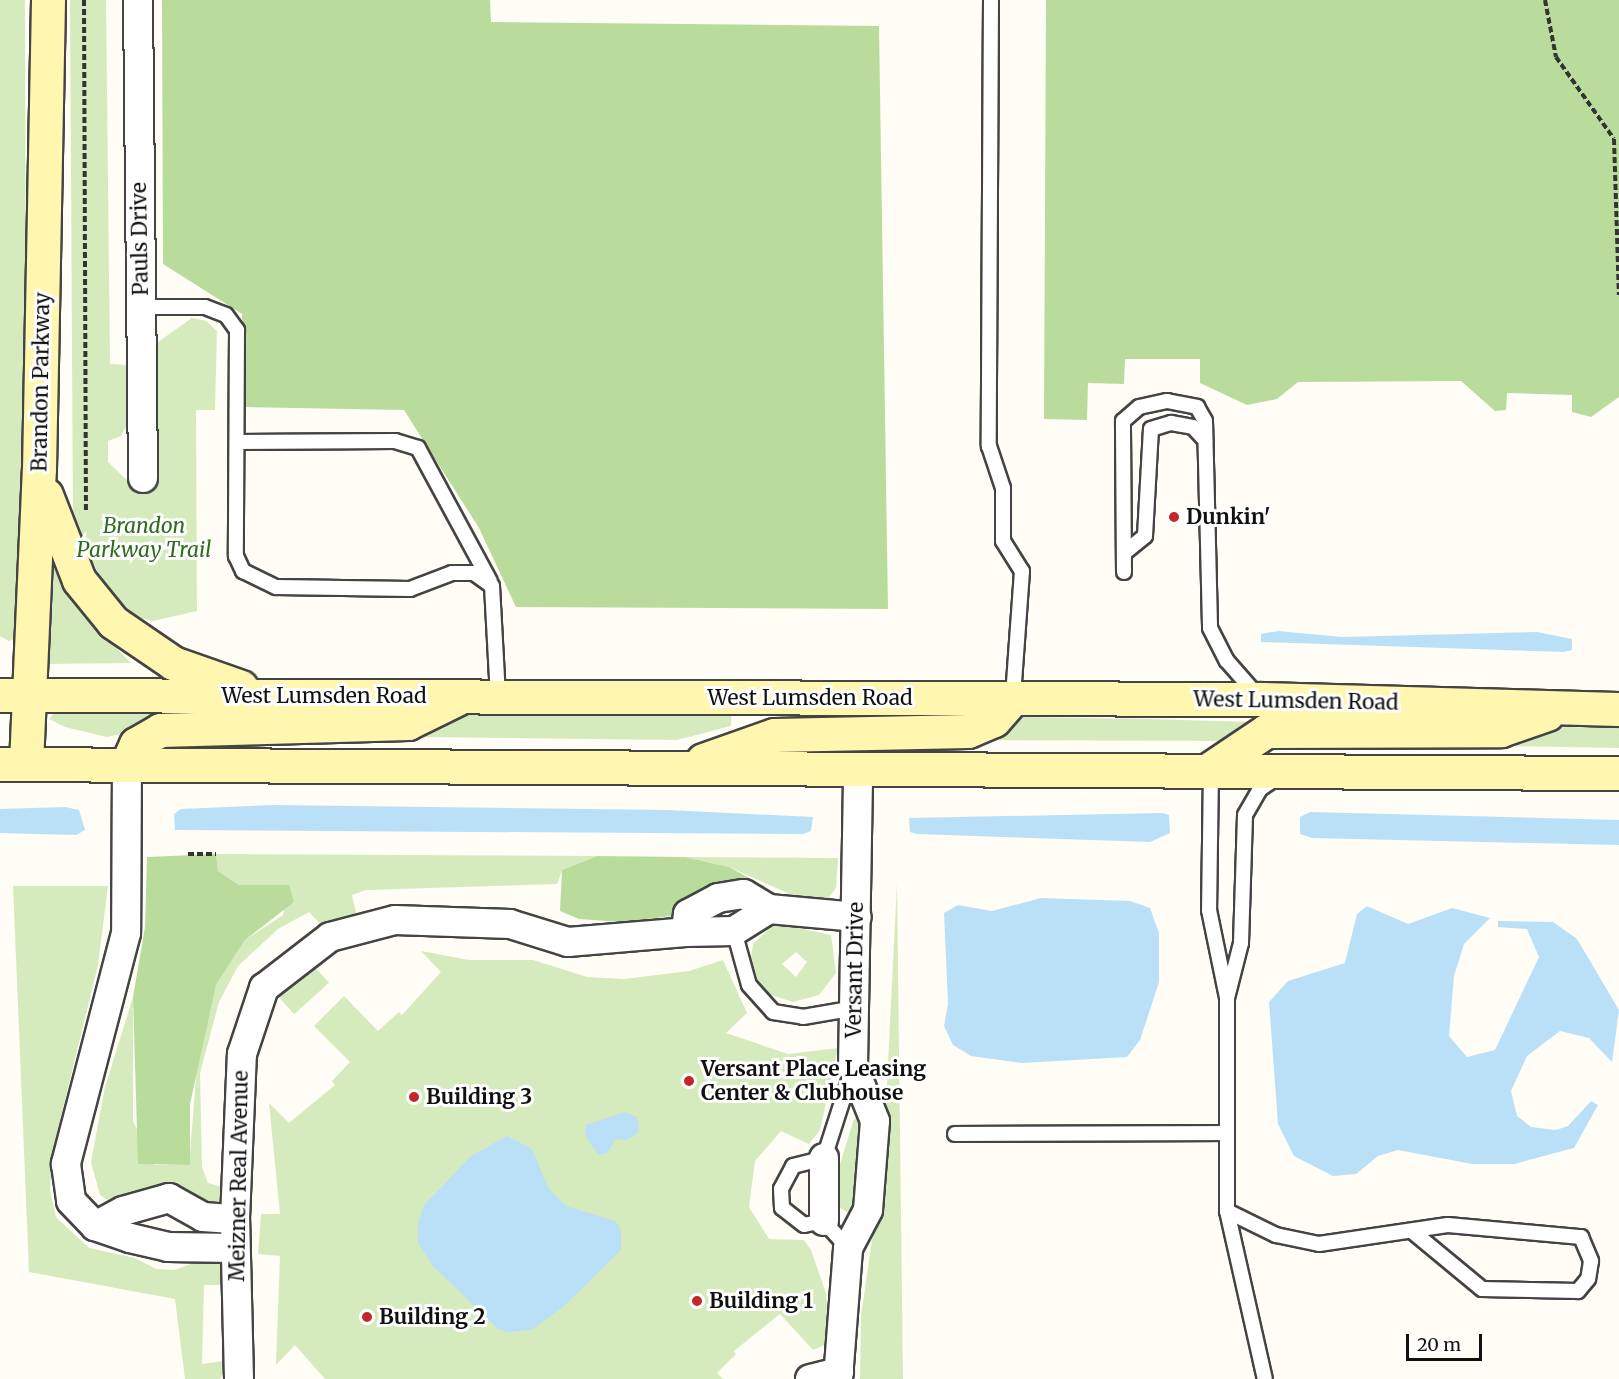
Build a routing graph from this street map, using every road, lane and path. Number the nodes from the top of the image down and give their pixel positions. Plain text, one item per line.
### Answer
1 (48, 0) edge
2 (84, 0) edge
3 (138, 0) edge
4 (991, 0) edge
5 (1545, 0) edge
6 (1619, 295) edge
7 (141, 307) junction
8 (1205, 440) junction
9 (237, 442) junction
10 (39, 469) junction
11 (143, 478) dead end
12 (1124, 553) junction
13 (68, 560) junction
14 (1124, 572) dead end
15 (492, 586) junction
16 (15, 695) edge
17 (268, 696) junction
18 (461, 696) junction
19 (498, 696) junction
20 (1013, 698) junction
21 (1262, 699) junction
22 (1566, 708) junction
23 (1619, 709) edge
24 (13, 764) edge
25 (127, 765) junction
26 (691, 765) junction
27 (858, 767) junction
28 (1211, 768) junction
29 (1291, 768) junction
30 (1619, 773) edge
31 (188, 854) dead end
32 (216, 854) dead end
33 (769, 909) junction
34 (857, 917) junction
35 (734, 931) junction
36 (686, 932) junction
37 (1227, 998) junction
38 (855, 1008) junction
39 (853, 1066) junction
40 (1227, 1133) junction
41 (955, 1134) dead end
42 (824, 1158) junction
43 (1227, 1211) junction
44 (203, 1217) junction
45 (235, 1220) junction
46 (824, 1221) junction
47 (95, 1226) junction
48 (1412, 1231) junction
49 (195, 1247) junction
50 (235, 1248) junction
51 (848, 1248) junction
52 (838, 1375) edge
53 (239, 1379) edge
54 (810, 1379) edge
55 (1265, 1379) edge

1 - 10 main road, Brandon Parkway
2 - 13 path
3 - 7 street, Pauls Drive
4 - 20 lane
5 - 6 path
7 - 9 lane
7 - 11 street, Pauls Drive
8 - 12 lane
8 - 12 lane
8 - 21 lane
9 - 15 lane
9 - 15 lane
10 - 13 main road
10 - 16 main road, Brandon Parkway
12 - 14 lane
13 - 17 main road
15 - 19 lane
16 - 17 main road, West Lumsden Road
16 - 24 main road, Brandon Parkway
17 - 18 main road, West Lumsden Road
18 - 19 main road, West Lumsden Road
18 - 25 main road
19 - 20 main road, West Lumsden Road
20 - 21 main road, West Lumsden Road
20 - 26 main road
21 - 22 main road, West Lumsden Road
22 - 23 main road, West Lumsden Road
22 - 28 main road
24 - 25 main road
25 - 26 main road
25 - 47 street
26 - 27 main road
27 - 28 main road
27 - 34 street, Versant Drive
28 - 29 main road
28 - 37 lane
29 - 30 main road
29 - 37 lane
31 - 32 path
33 - 34 street
33 - 35 street
33 - 36 street
34 - 38 street, Versant Drive
35 - 36 street, Meizner Real Avenue
35 - 38 lane
36 - 45 street, Meizner Real Avenue
37 - 40 lane
38 - 39 street, Versant Drive
39 - 42 lane
39 - 51 street, Versant Drive
40 - 41 lane
40 - 43 lane
42 - 46 street
42 - 46 lane
43 - 48 lane
43 - 55 lane
44 - 45 street
44 - 47 street
44 - 49 street
45 - 50 street, Meizner Real Avenue
46 - 51 lane
47 - 49 street
48 - 48 lane
49 - 50 street
50 - 53 street, Meizner Real Avenue
51 - 52 street, Versant Drive
52 - 54 street

